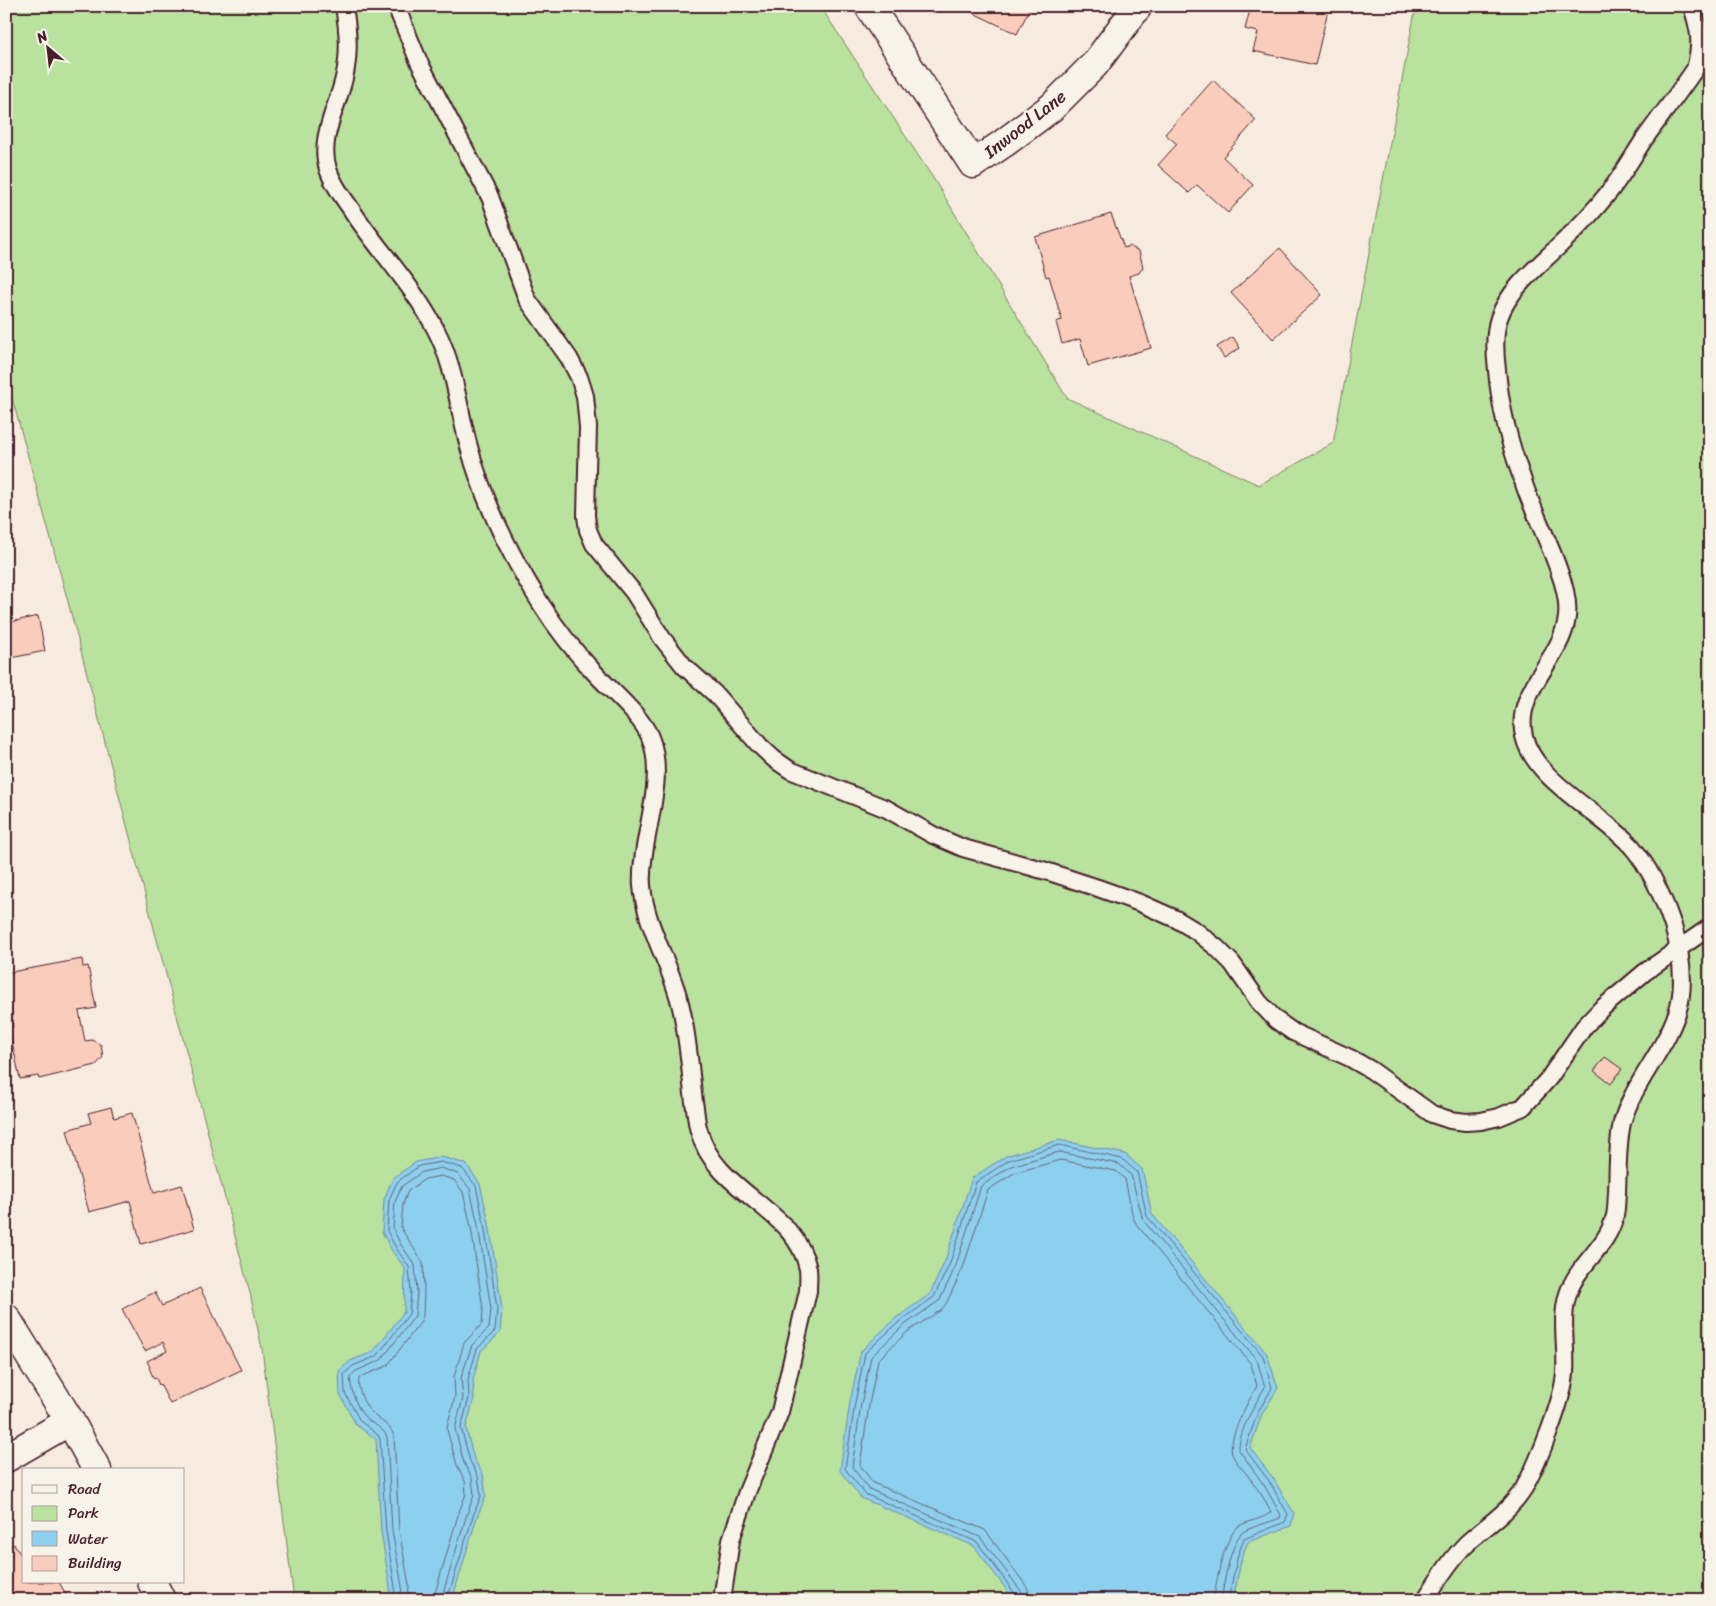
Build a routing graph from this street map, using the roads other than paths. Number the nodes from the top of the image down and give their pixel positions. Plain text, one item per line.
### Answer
1 (344, 6) edge
2 (396, 6) edge
3 (869, 6) edge
4 (1138, 6) edge
5 (1692, 6) edge
6 (1710, 927) edge
7 (1678, 949) junction
8 (6, 1318) edge
9 (70, 1421) junction
10 (6, 1458) edge
11 (96, 1468) edge
12 (153, 1584) edge
13 (161, 1600) edge
14 (722, 1600) edge
15 (1425, 1600) edge

1 - 14 lane
2 - 7 lane
3 - 4 street, Inwood Lane
5 - 7 lane
6 - 7 lane
7 - 15 lane
8 - 9 street
9 - 10 street
9 - 11 street
12 - 13 street

